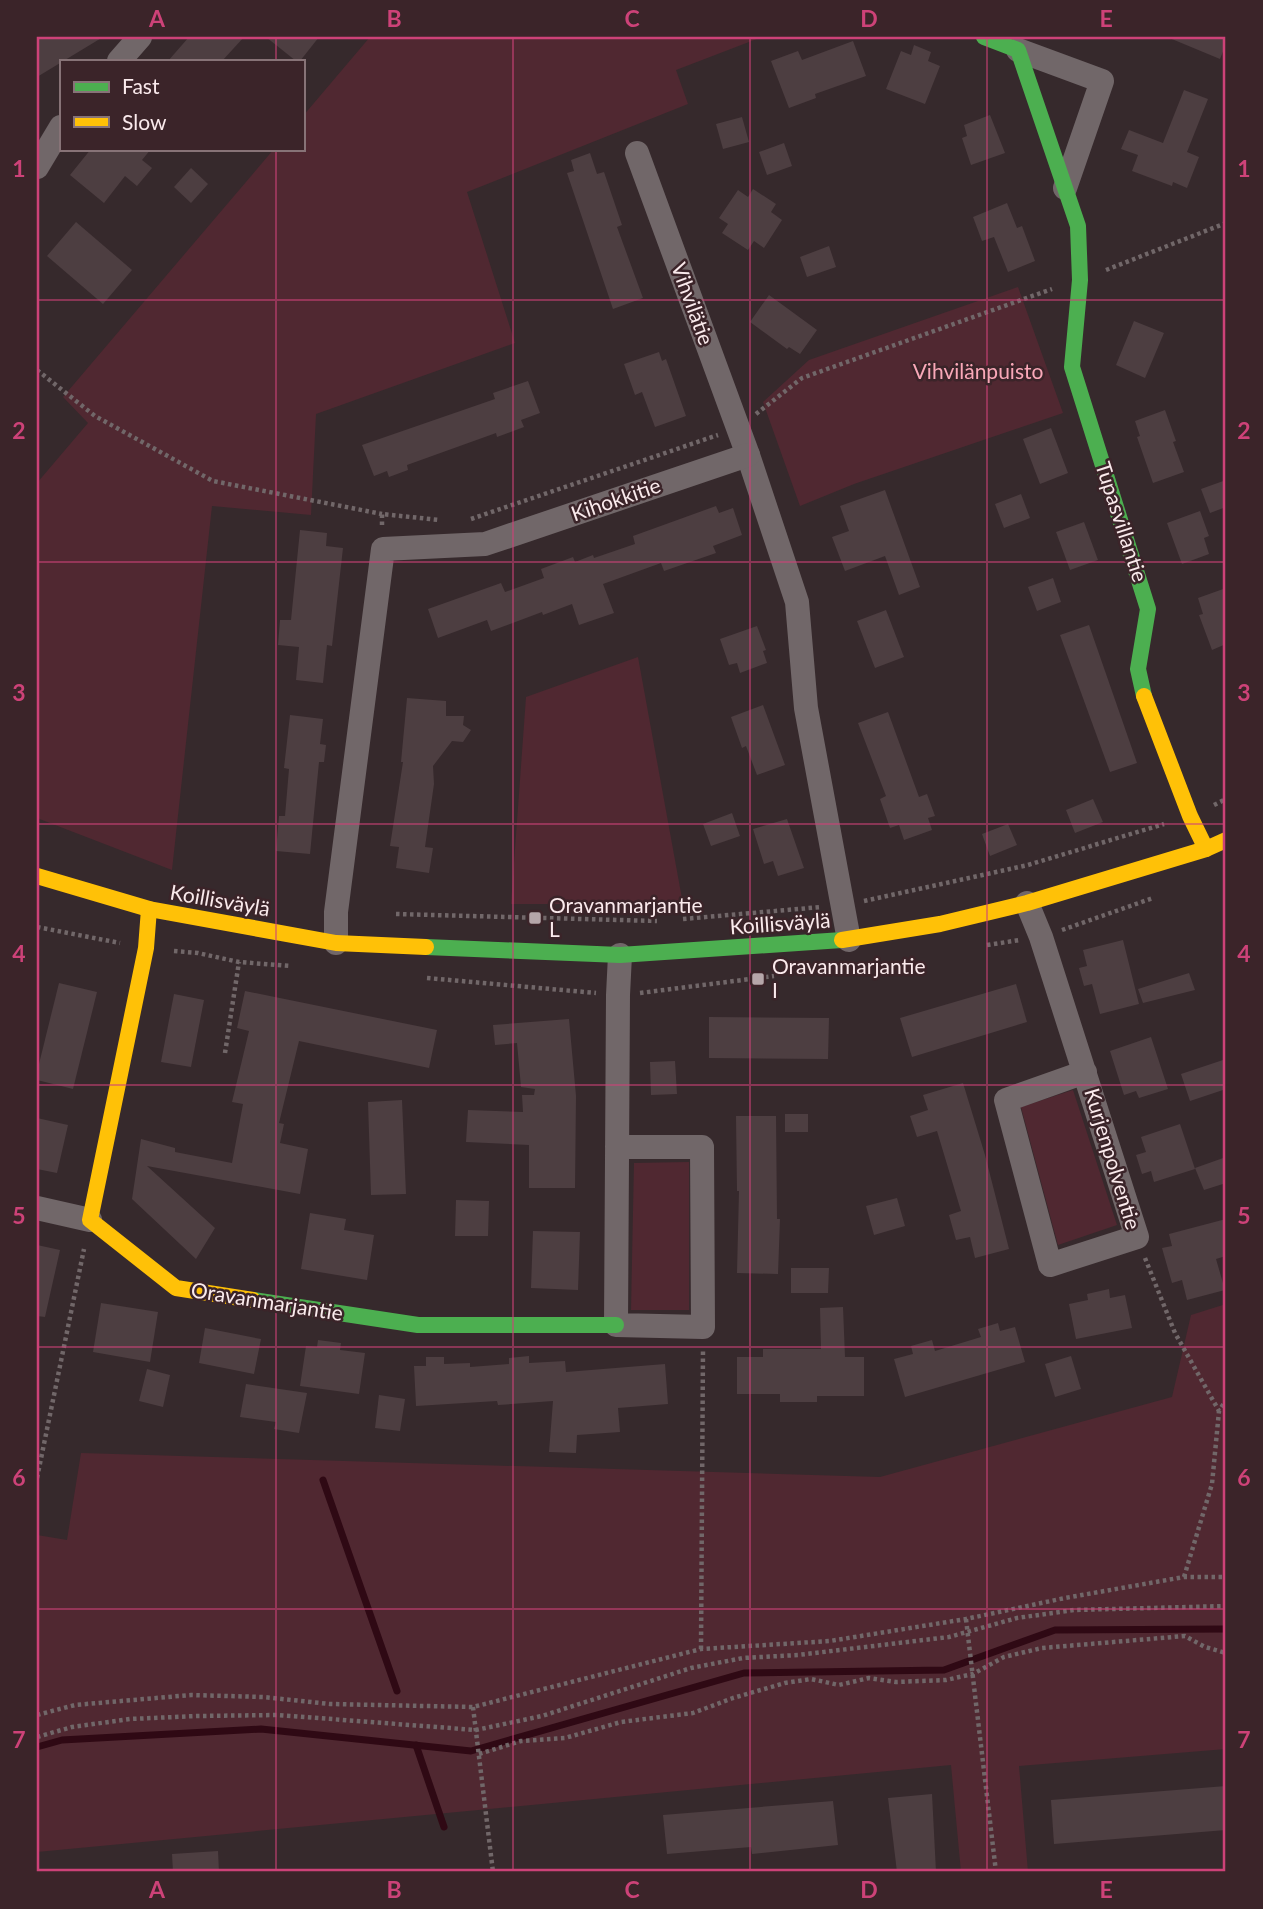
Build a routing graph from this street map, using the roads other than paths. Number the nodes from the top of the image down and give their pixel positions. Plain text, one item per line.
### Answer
1 (140, 37) edge
2 (984, 37) edge
3 (1018, 50) junction
4 (120, 60) edge
5 (60, 129) edge
6 (637, 153) dead end
7 (37, 167) edge
8 (1065, 188) junction
9 (748, 454) junction
10 (1226, 840) edge
11 (1206, 849) junction
12 (37, 876) edge
13 (1027, 903) junction
14 (149, 909) junction
15 (849, 940) junction
16 (335, 943) junction
17 (620, 955) junction
18 (1085, 1072) junction
19 (617, 1147) junction
20 (37, 1208) edge
21 (90, 1220) junction
22 (616, 1325) junction

1 - 4 street
2 - 3 street
3 - 8 street, Tupasvillantie
3 - 8 street
5 - 7 street
6 - 9 street, Vihvilätie
8 - 11 street, Tupasvillantie
9 - 15 street
9 - 16 street, Kihokkitie
10 - 11 street, Koillisväylä
11 - 13 street, Koillisväylä
12 - 14 street, Koillisväylä
13 - 15 street, Koillisväylä
13 - 18 street, Kurjenpolventie
14 - 16 street, Koillisväylä
14 - 21 street
15 - 17 street, Koillisväylä
16 - 17 street, Koillisväylä
17 - 19 street
18 - 18 street, Kurjenpolventie
19 - 22 street
19 - 22 street, Oravanmarjantie
20 - 21 street
21 - 22 street, Oravanmarjantie

